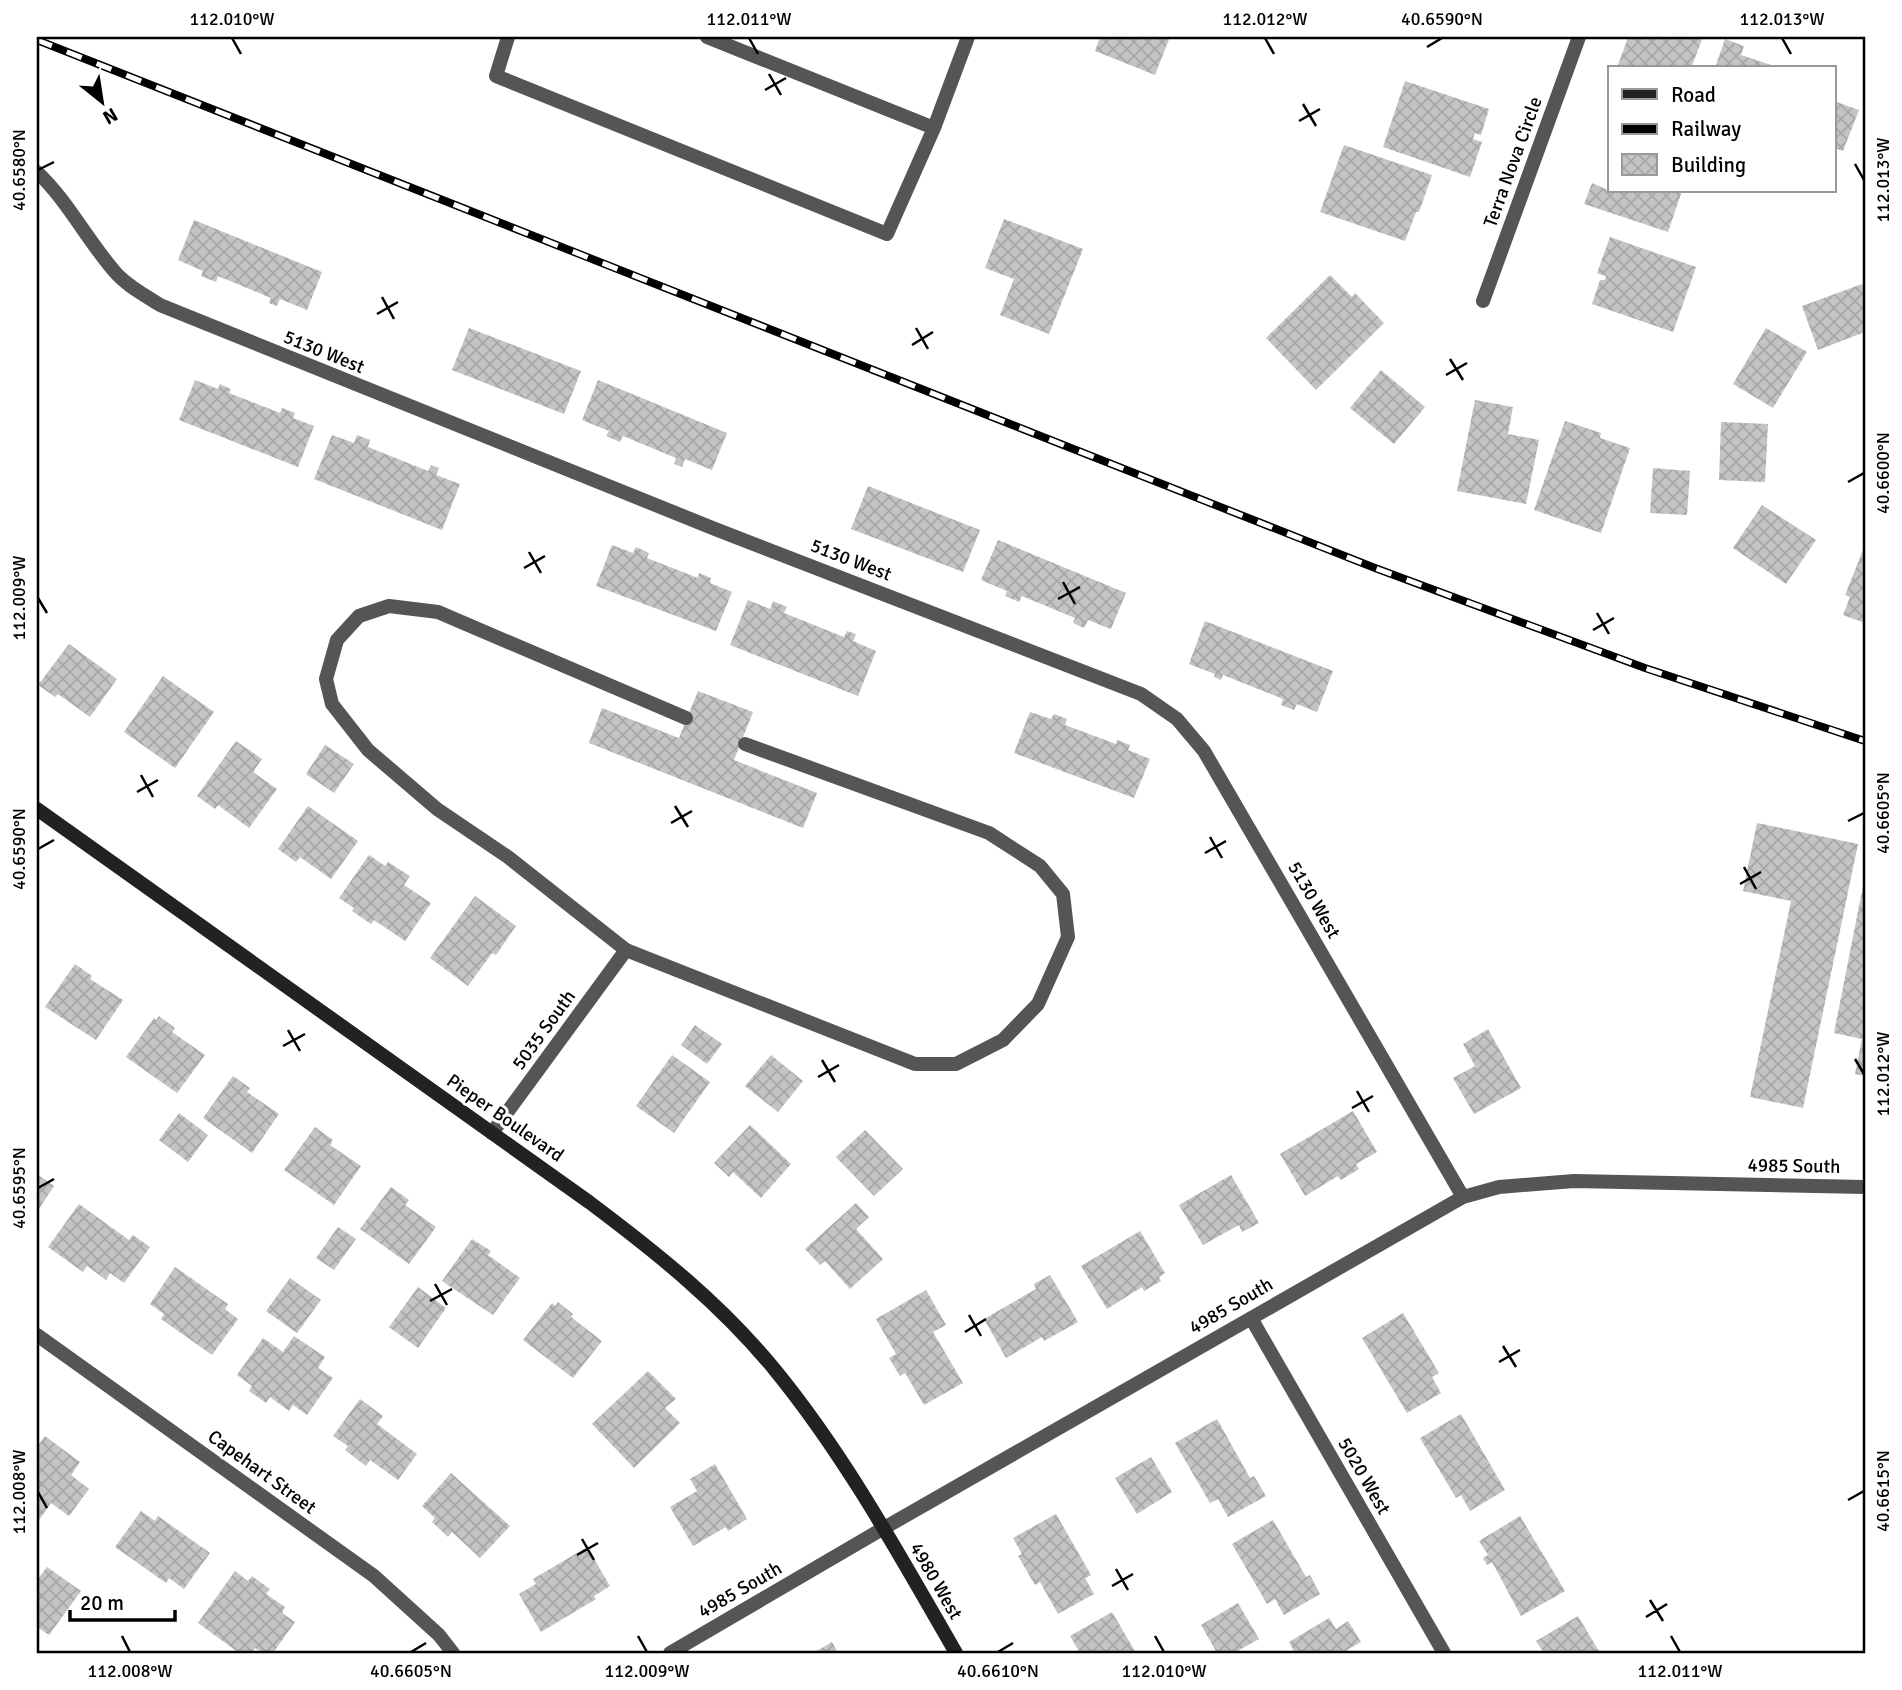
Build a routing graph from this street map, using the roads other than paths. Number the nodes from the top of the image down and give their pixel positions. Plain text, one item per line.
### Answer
1 (508, 37) edge
2 (707, 37) edge
3 (968, 37) edge
4 (1579, 37) edge
5 (934, 128) junction
6 (37, 172) edge
7 (1483, 301) dead end
8 (686, 718) dead end
9 (745, 744) dead end
10 (37, 808) edge
11 (626, 950) junction
12 (492, 1133) junction
13 (1865, 1187) edge
14 (1462, 1197) junction
15 (1251, 1318) junction
16 (37, 1335) edge
17 (884, 1528) junction
18 (453, 1653) edge
19 (670, 1653) edge
20 (956, 1653) edge
21 (1444, 1653) edge

1 - 5 street
2 - 5 street
3 - 5 street
4 - 7 street, Terra Nova Circle
6 - 14 street, 5130 West
8 - 11 street
9 - 11 street
10 - 12 street, Pieper Boulevard
11 - 12 street, 5035 South
12 - 17 street, Pieper Boulevard
13 - 14 street, 4985 South
14 - 15 street, 4985 South
15 - 17 street, 4985 South
15 - 21 street, 5020 West
16 - 18 street, Capehart Street
17 - 19 street, 4985 South
17 - 20 street, 4980 West

